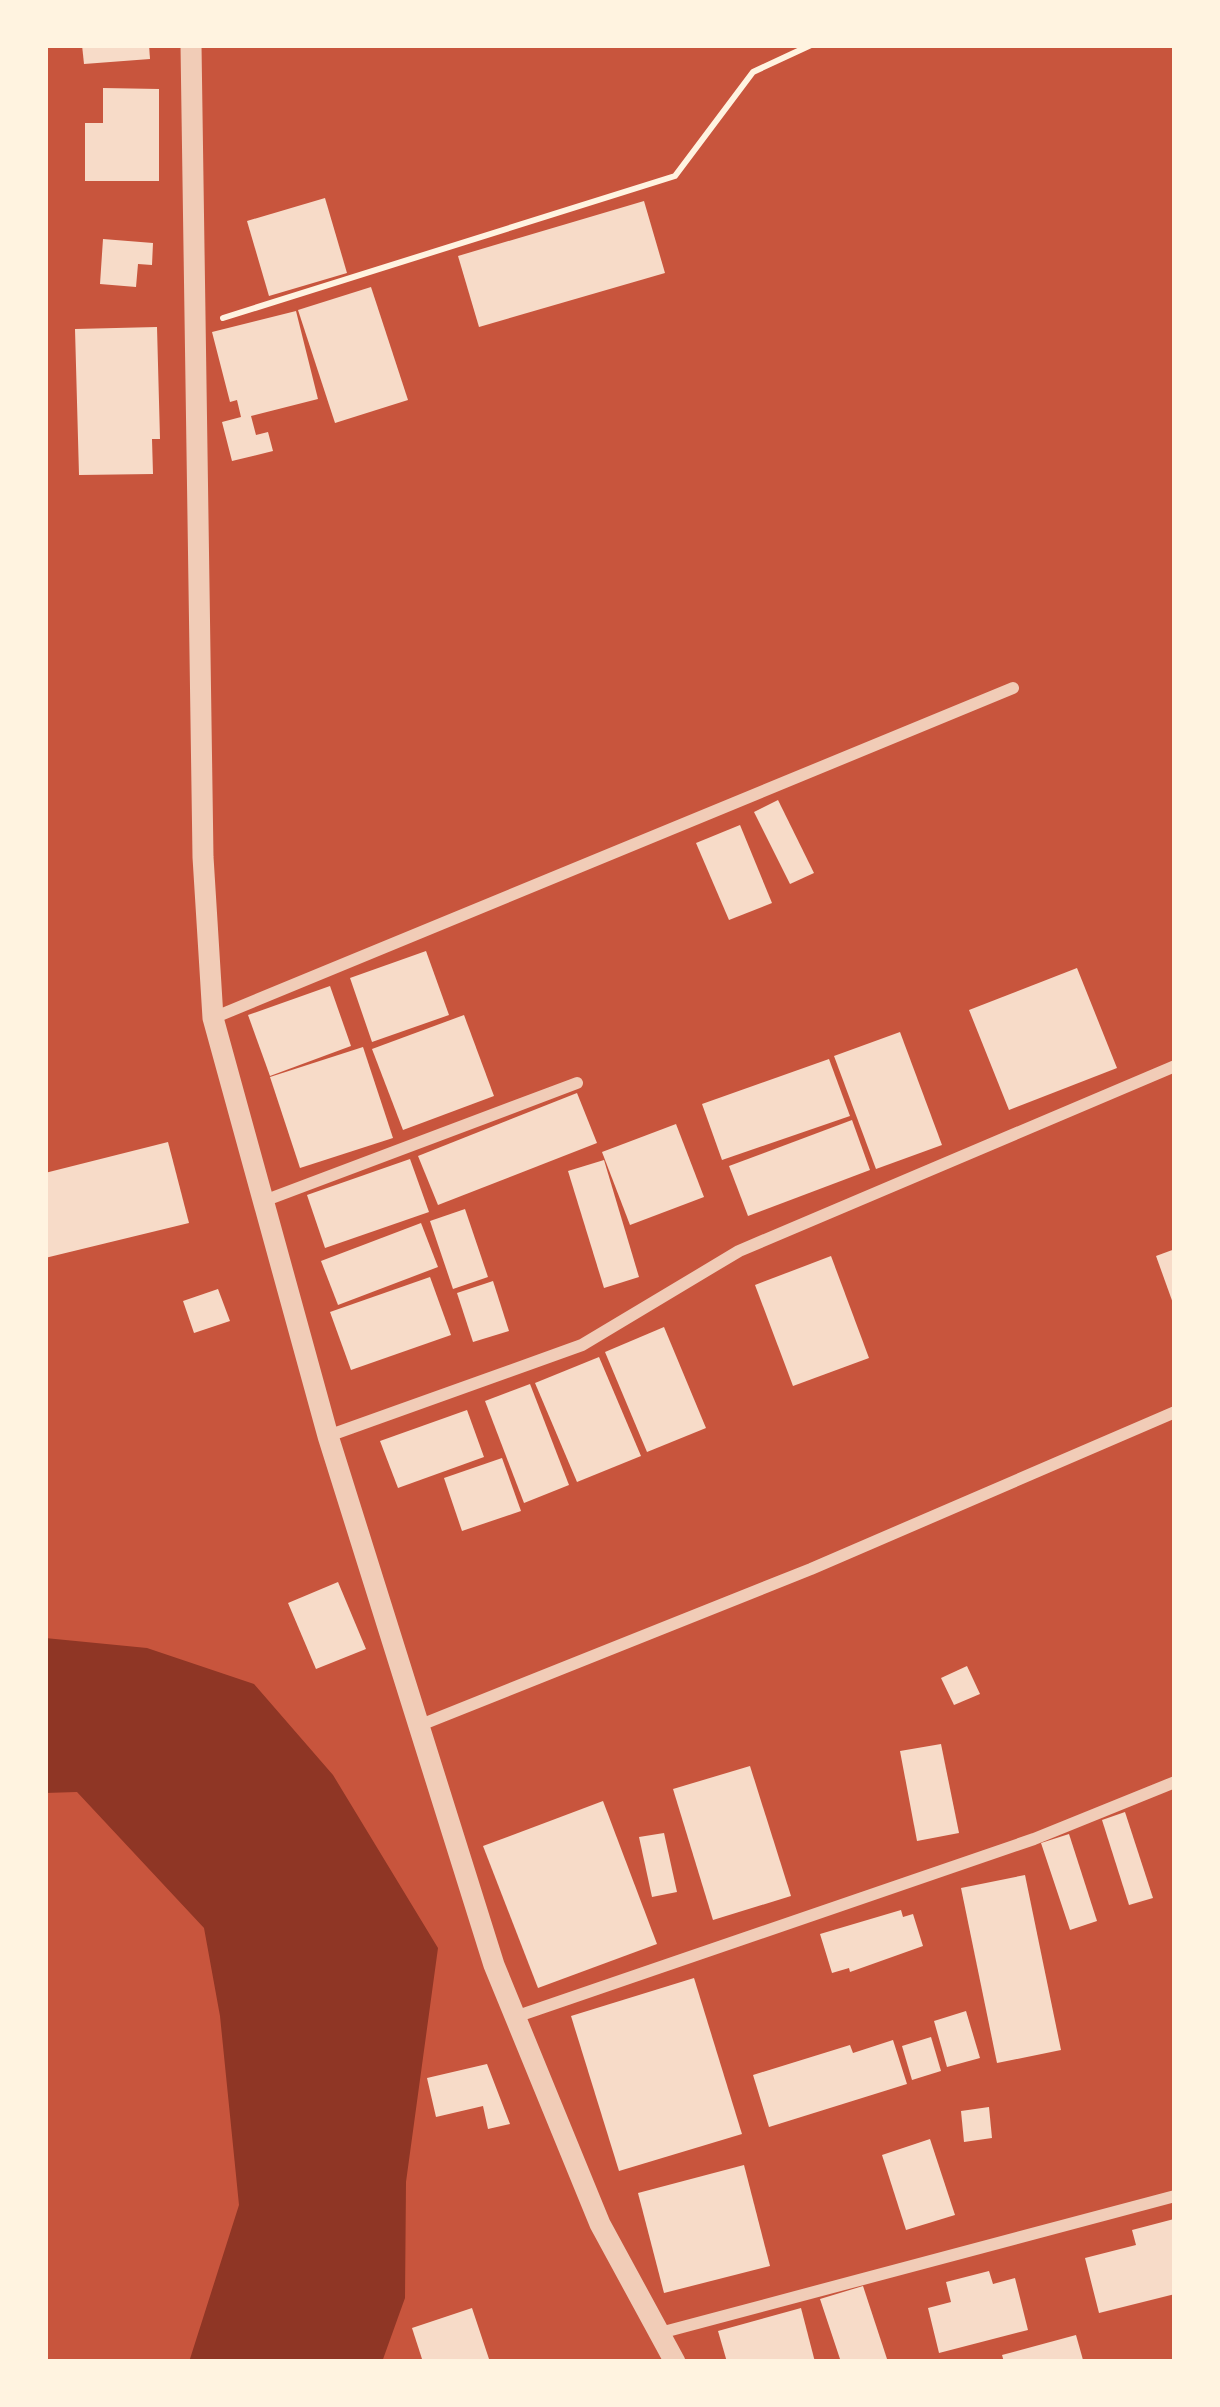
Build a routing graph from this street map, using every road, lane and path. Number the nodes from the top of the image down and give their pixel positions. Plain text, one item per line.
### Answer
1 (191, 45) edge
2 (811, 45) edge
3 (194, 327) junction
4 (1013, 688) dead end
5 (213, 1018) junction
6 (1175, 1066) edge
7 (577, 1083) dead end
8 (260, 1203) junction
9 (1175, 1412) edge
10 (328, 1436) junction
11 (418, 1726) junction
12 (1175, 1782) edge
13 (514, 2017) junction
14 (1175, 2196) edge
15 (659, 2333) junction
16 (675, 2362) edge

1 - 3 street
2 - 3 path
3 - 5 street
4 - 5 street
5 - 8 street
6 - 10 street
7 - 8 street
8 - 10 street
9 - 11 street
10 - 11 street
11 - 13 street
12 - 13 street
13 - 15 street
14 - 15 street
15 - 16 street

